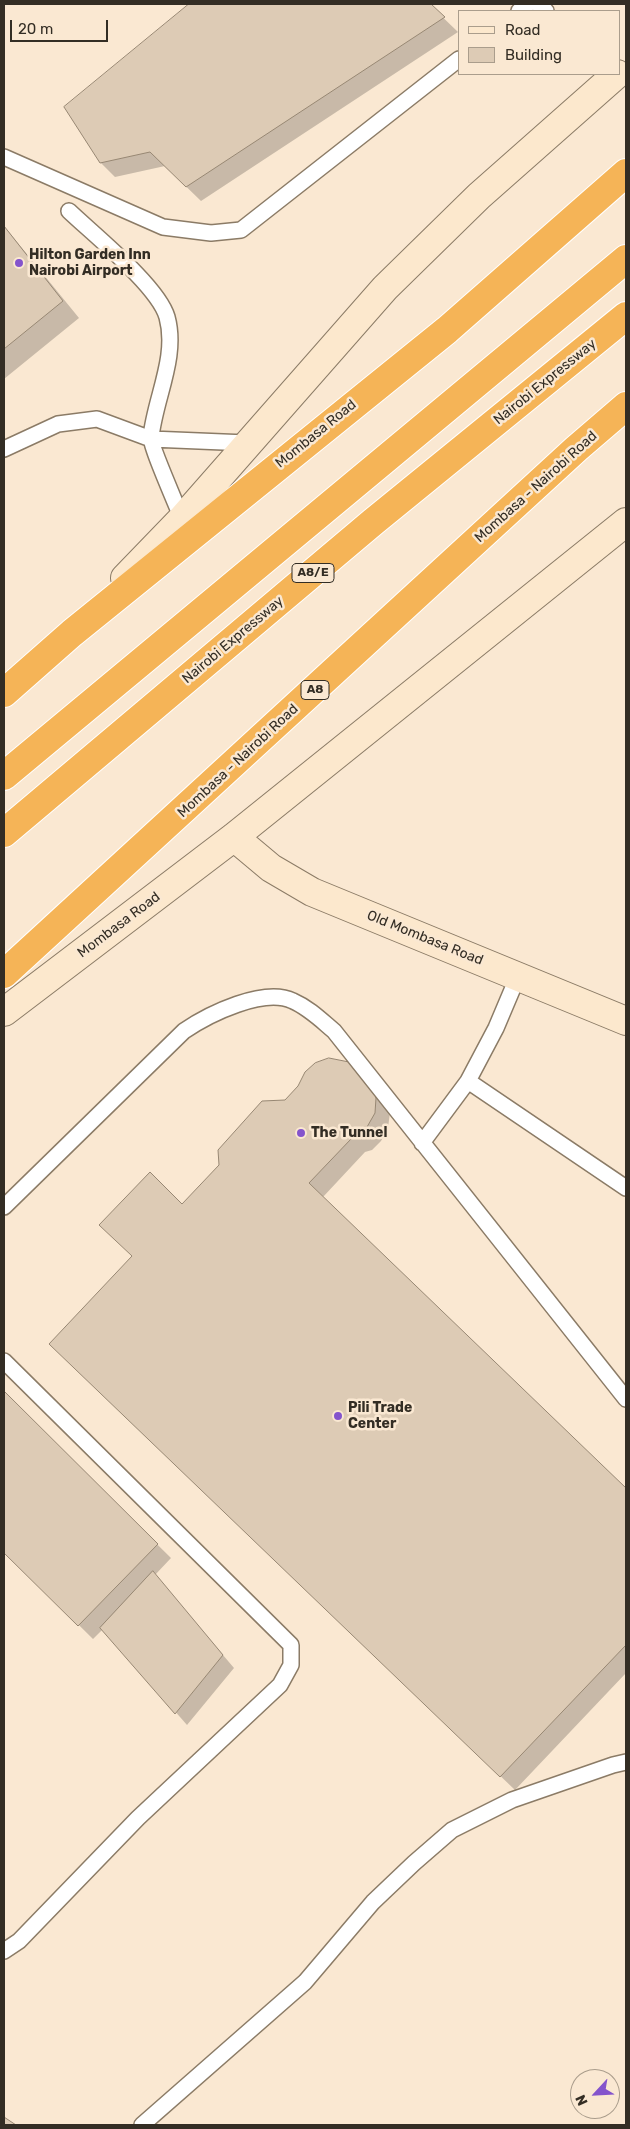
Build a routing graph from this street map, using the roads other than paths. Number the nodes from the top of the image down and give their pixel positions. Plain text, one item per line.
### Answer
1 (458, 60) edge
2 (614, 75) edge
3 (4, 157) edge
4 (626, 173) edge
5 (69, 211) dead end
6 (626, 260) edge
7 (626, 316) edge
8 (626, 406) edge
9 (151, 439) junction
10 (247, 443) junction
11 (4, 449) edge
12 (182, 519) junction
13 (626, 522) edge
14 (72, 633) junction
15 (4, 693) edge
16 (4, 776) edge
17 (4, 833) edge
18 (234, 837) junction
19 (4, 974) edge
20 (518, 976) junction
21 (4, 1012) edge
22 (626, 1021) edge
23 (468, 1080) junction
24 (422, 1143) junction
25 (626, 1188) edge
26 (4, 1207) edge
27 (4, 1361) edge
28 (626, 1397) edge
29 (626, 1762) edge
30 (4, 1951) edge
31 (142, 2125) edge

1 - 3 lane
2 - 10 street
4 - 14 highway, Mombasa Road
5 - 9 lane
6 - 16 highway, A8/E
7 - 17 highway, Nairobi Expressway / A8/E
8 - 19 highway, Mombasa - Nairobi Road / A8
9 - 10 lane
9 - 11 lane
9 - 12 lane
10 - 12 street
12 - 14 street
13 - 18 street, Mombasa Road
14 - 15 highway, Mombasa Road
18 - 20 street, Old Mombasa Road
18 - 21 street, Mombasa Road
20 - 22 street, Old Mombasa Road
20 - 23 lane
23 - 24 lane
23 - 25 lane
24 - 26 lane
24 - 28 lane
27 - 30 lane
29 - 31 lane

